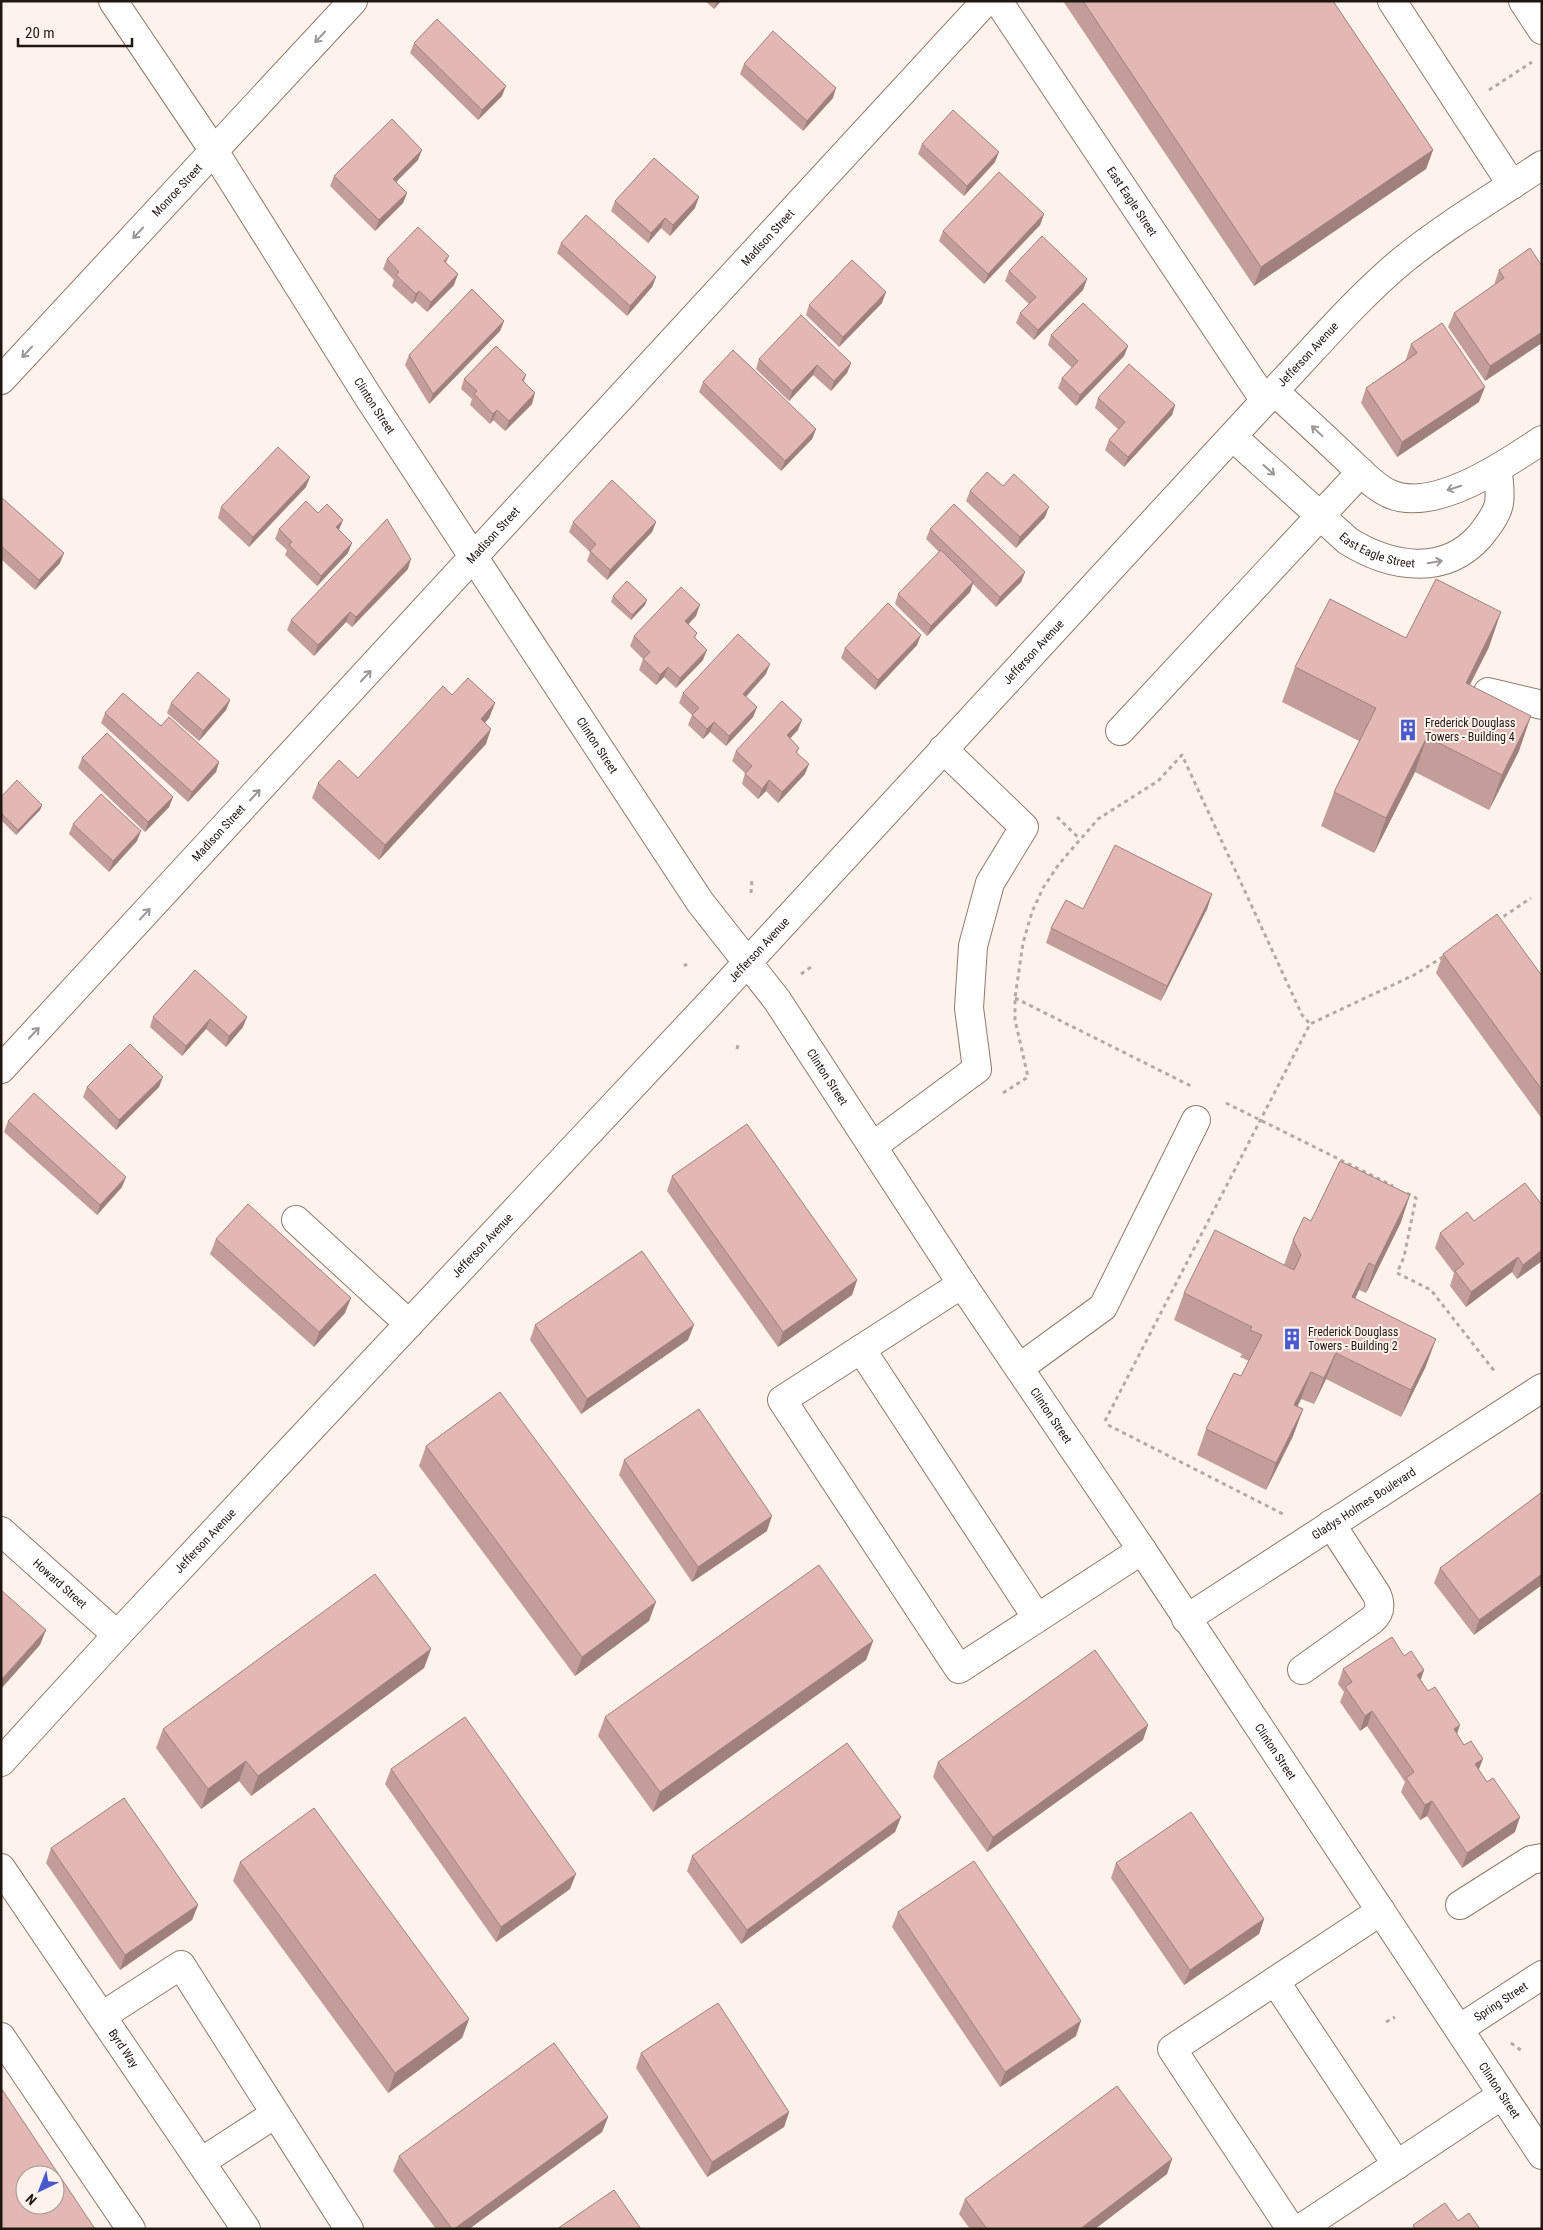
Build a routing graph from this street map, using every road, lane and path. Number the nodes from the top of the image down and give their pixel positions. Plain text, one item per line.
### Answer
1 (113, 1) edge
2 (353, 1) edge
3 (986, 1) edge
4 (998, 1) edge
5 (1392, 1) edge
6 (1523, 1) edge
7 (1542, 30) edge
8 (1531, 62) dead end
9 (1487, 91) dead end
10 (214, 151) junction
11 (1542, 164) edge
12 (1512, 185) junction
13 (1, 380) edge
14 (1270, 396) junction
15 (1233, 437) junction
16 (1542, 440) edge
17 (1498, 469) junction
18 (1361, 472) junction
19 (1320, 516) junction
20 (474, 558) junction
21 (1488, 692) edge
22 (1542, 705) edge
23 (1120, 731) dead end
24 (943, 749) junction
25 (752, 879) dead end
26 (751, 893) dead end
27 (1531, 898) dead end
28 (1489, 926) edge
29 (1448, 953) edge
30 (747, 962) junction
31 (812, 967) dead end
32 (796, 978) dead end
33 (1310, 1024) junction
34 (738, 1045) dead end
35 (737, 1049) dead end
36 (1, 1069) edge
37 (1199, 1090) dead end
38 (1225, 1103) dead end
39 (1196, 1120) dead end
40 (1260, 1120) junction
41 (873, 1146) junction
42 (296, 1220) dead end
43 (962, 1284) junction
44 (410, 1324) junction
45 (861, 1349) junction
46 (1019, 1368) junction
47 (1495, 1372) dead end
48 (1542, 1388) edge
49 (1105, 1421) dead end
50 (1108, 1425) dead end
51 (1283, 1514) dead end
52 (1331, 1524) junction
53 (1, 1531) edge
54 (1142, 1550) junction
55 (1037, 1618) junction
56 (1186, 1619) junction
57 (117, 1635) junction
58 (1302, 1670) dead end
59 (1, 1762) edge
60 (1542, 1858) edge
61 (1, 1868) edge
62 (1460, 1905) dead end
63 (1380, 1911) junction
64 (1542, 1975) edge
65 (1275, 1981) junction
66 (102, 2016) junction
67 (1395, 2017) dead end
68 (1386, 2022) dead end
69 (1459, 2029) junction
70 (1, 2038) edge
71 (1509, 2042) dead end
72 (1522, 2051) dead end
73 (1502, 2095) junction
74 (276, 2114) junction
75 (1542, 2155) edge
76 (201, 2162) junction
77 (1397, 2165) junction
78 (131, 2229) edge
79 (246, 2229) edge
80 (349, 2229) edge
81 (1291, 2229) edge
82 (1300, 2229) edge

1 - 10 street, Clinton Street
2 -> 10 street, Monroe Street
3 - 20 street, Madison Street
4 - 14 street, East Eagle Street
5 - 12 street
6 - 7 street
8 - 9 path
10 -> 13 street, Monroe Street
10 - 20 street, Clinton Street
11 - 12 street, Jefferson Avenue
12 - 14 street, Jefferson Avenue
14 - 15 street, Jefferson Avenue
18 -> 14 street, East Eagle Street
15 -> 19 street, East Eagle Street
15 - 24 street, Jefferson Avenue
16 - 17 street, East Eagle Street
17 -> 18 street, East Eagle Street
19 -> 17 street, East Eagle Street
18 - 19 street
19 - 23 street
20 - 30 street, Clinton Street
36 -> 20 street, Madison Street
21 - 22 street
24 - 30 street, Jefferson Avenue
24 - 41 street
25 - 26 path
27 - 28 path
29 - 33 path
30 - 41 street, Clinton Street
30 - 44 street, Jefferson Avenue
31 - 32 path
33 - 37 path
33 - 40 path
34 - 35 path
38 - 40 path
39 - 46 street
40 - 47 path
40 - 49 path
41 - 43 street, Clinton Street
42 - 44 street
43 - 45 street
43 - 46 street, Clinton Street
44 - 57 street, Jefferson Avenue
45 - 55 street
45 - 55 street
46 - 54 street, Clinton Street
48 - 52 street, Gladys Holmes Boulevard
50 - 51 path
52 - 56 street, Gladys Holmes Boulevard
52 - 58 street
53 - 57 street, Howard Street
54 - 55 street
54 - 56 street, Clinton Street
56 - 63 street, Clinton Street
57 - 59 street, Jefferson Avenue
60 - 62 street
61 - 66 street, Byrd Way
63 - 65 street
63 - 69 street, Clinton Street
64 - 69 street, Spring Street
65 - 77 street
65 - 81 street
66 - 74 street
66 - 76 street, Byrd Way
67 - 68 path
69 - 73 street, Clinton Street
70 - 78 street
71 - 72 path
73 - 75 street, Clinton Street
73 - 77 street
74 - 76 street
74 - 80 street
76 - 79 street, Byrd Way
77 - 82 street

